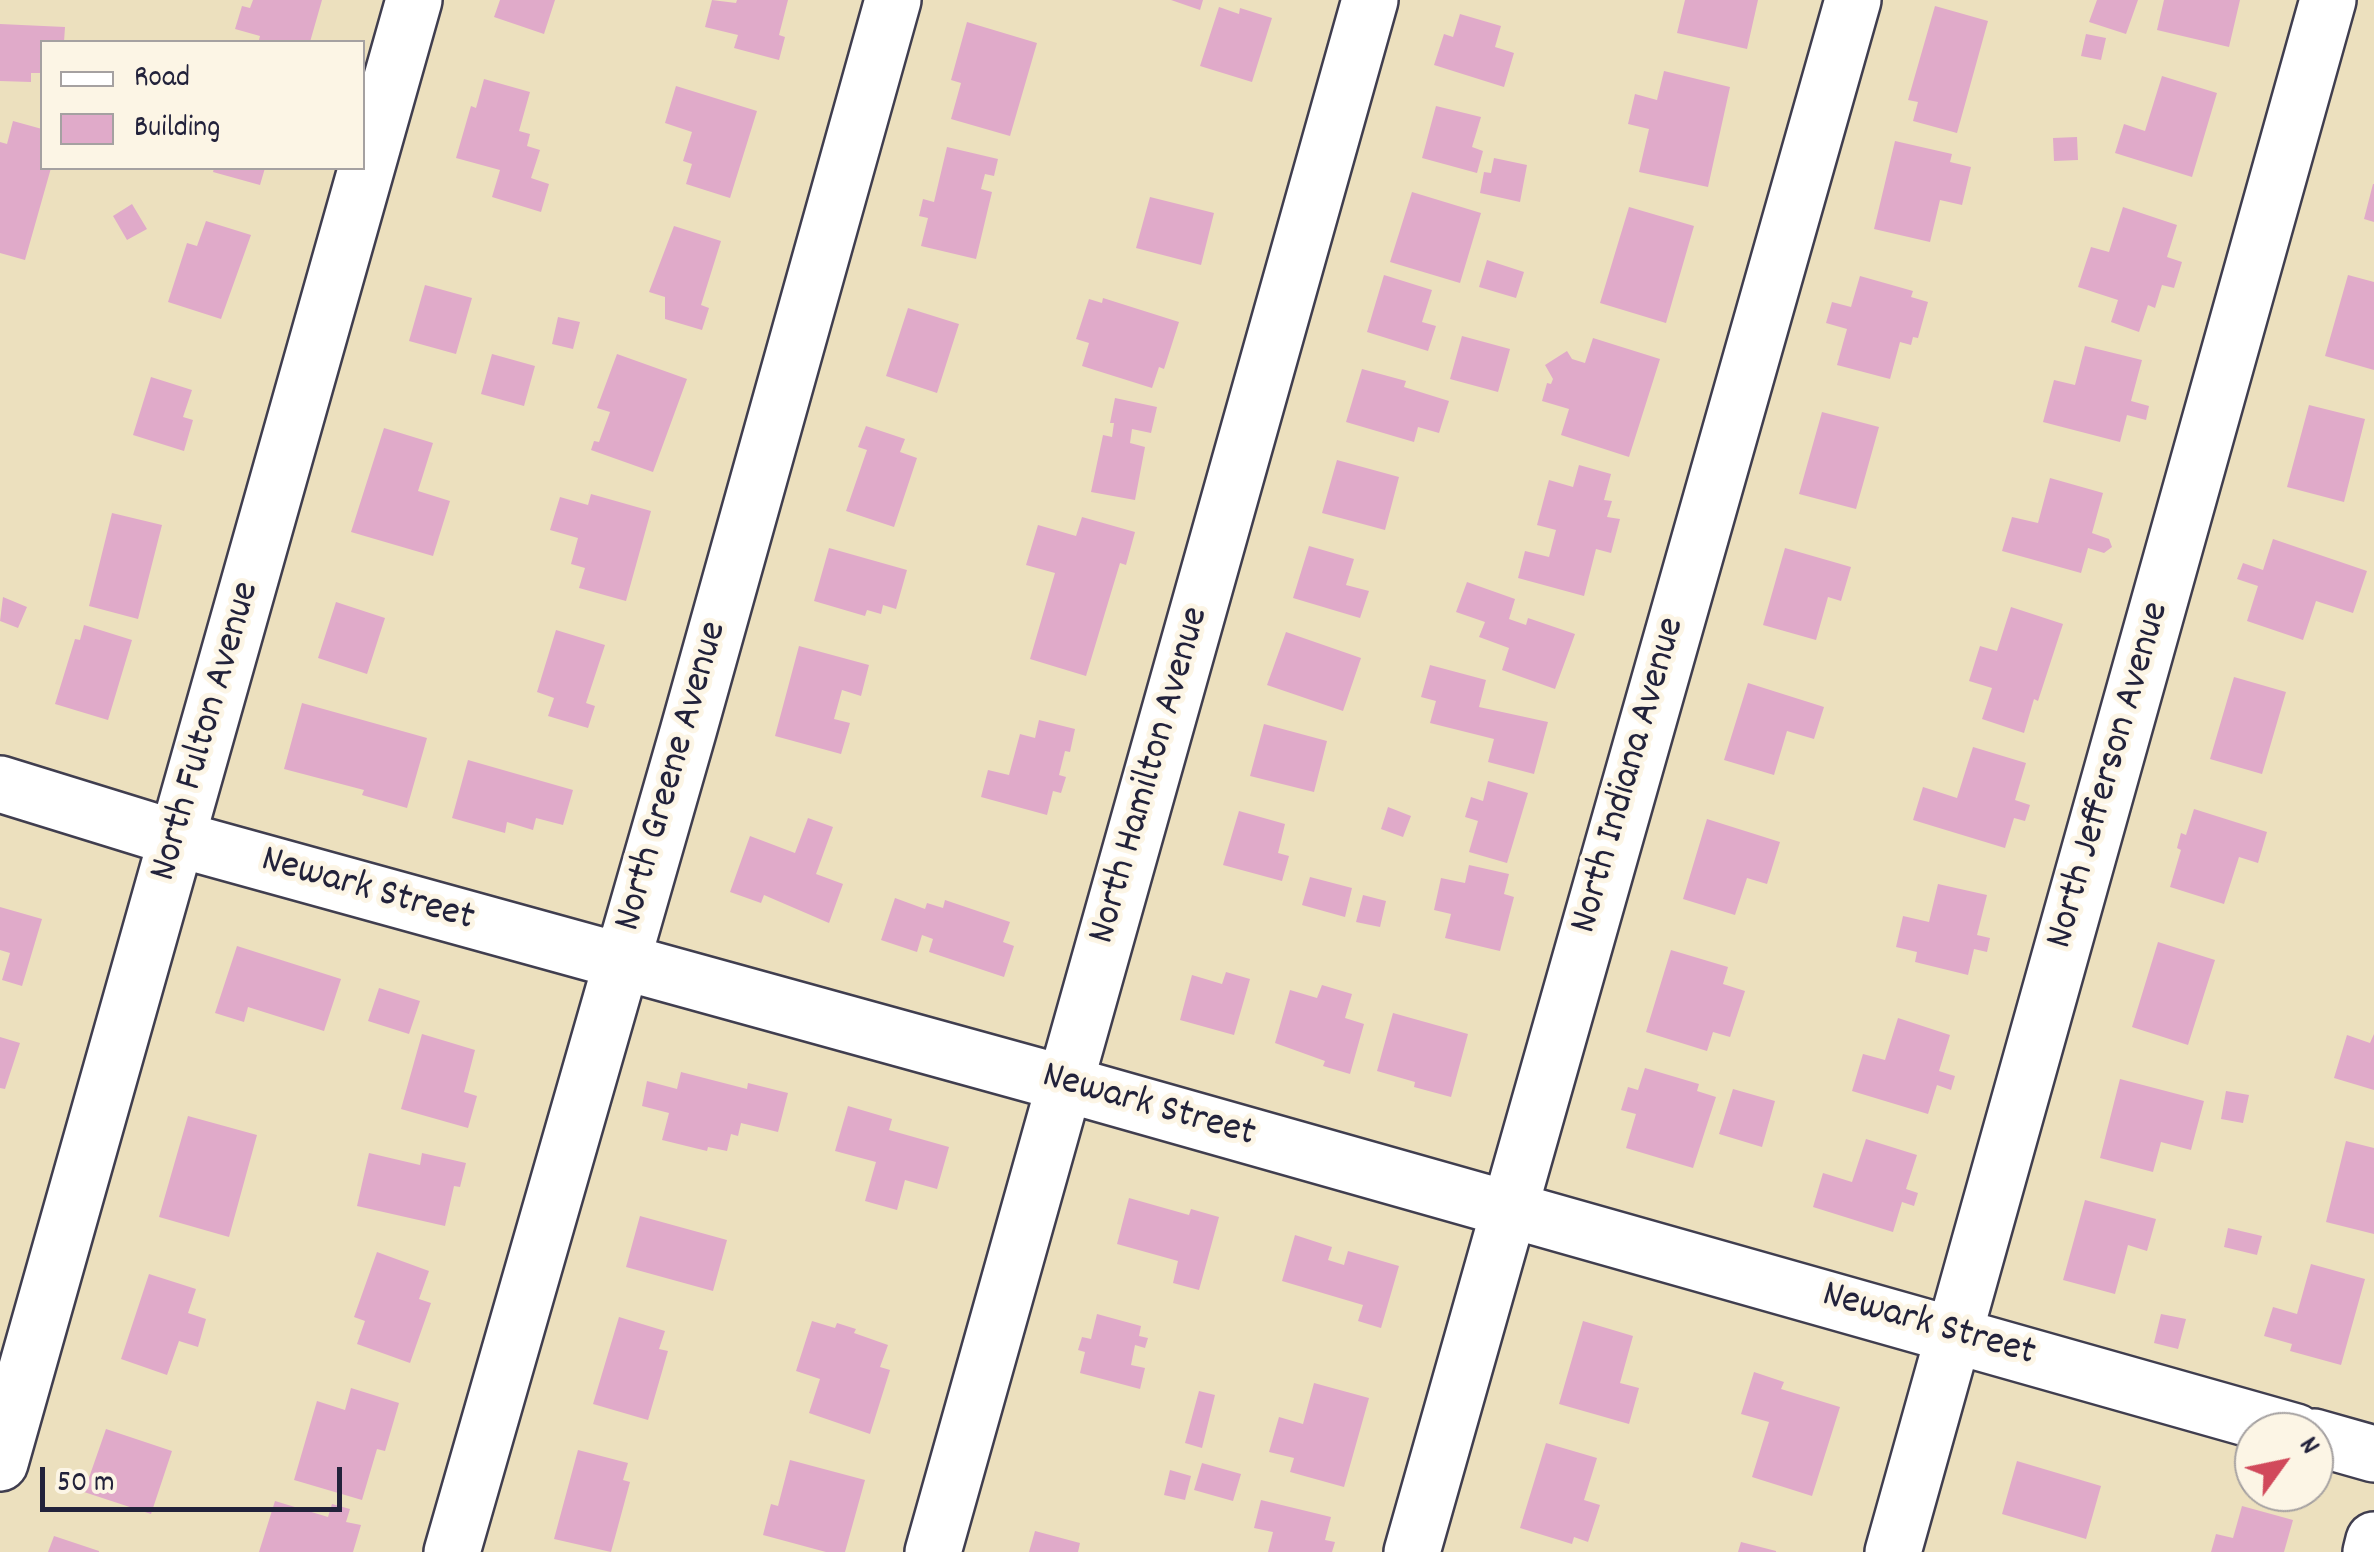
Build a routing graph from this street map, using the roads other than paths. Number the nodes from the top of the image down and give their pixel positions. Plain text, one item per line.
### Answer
1 (414, 0) edge
2 (892, 0) edge
3 (1370, 0) edge
4 (1853, 0) edge
5 (2328, 0) edge
6 (0, 784) edge
7 (178, 839) junction
8 (620, 962) junction
9 (1066, 1084) junction
10 (1507, 1211) junction
11 (1956, 1334) junction
12 (2234, 1414) edge
13 (2334, 1443) edge
14 (2374, 1454) edge
15 (0, 1463) edge
16 (2374, 1540) edge
17 (452, 1552) edge
18 (933, 1552) edge
19 (1412, 1552) edge
20 (1893, 1552) edge
21 (2371, 1552) edge

1 - 7 street, North Fulton Avenue
2 - 8 street, North Greene Avenue
3 - 9 street, North Hamilton Avenue
4 - 10 street, North Indiana Avenue
5 - 11 street, North Jefferson Avenue
6 - 7 street, Newark Street
7 - 8 street, Newark Street
7 - 15 street, North Fulton Avenue
8 - 9 street, Newark Street
8 - 17 street, North Greene Avenue
9 - 10 street, Newark Street
9 - 18 street, North Hamilton Avenue
10 - 11 street, Newark Street
10 - 19 street, North Indiana Avenue
11 - 12 street, Newark Street
11 - 20 street, North Jefferson Avenue
13 - 14 street
16 - 21 street

